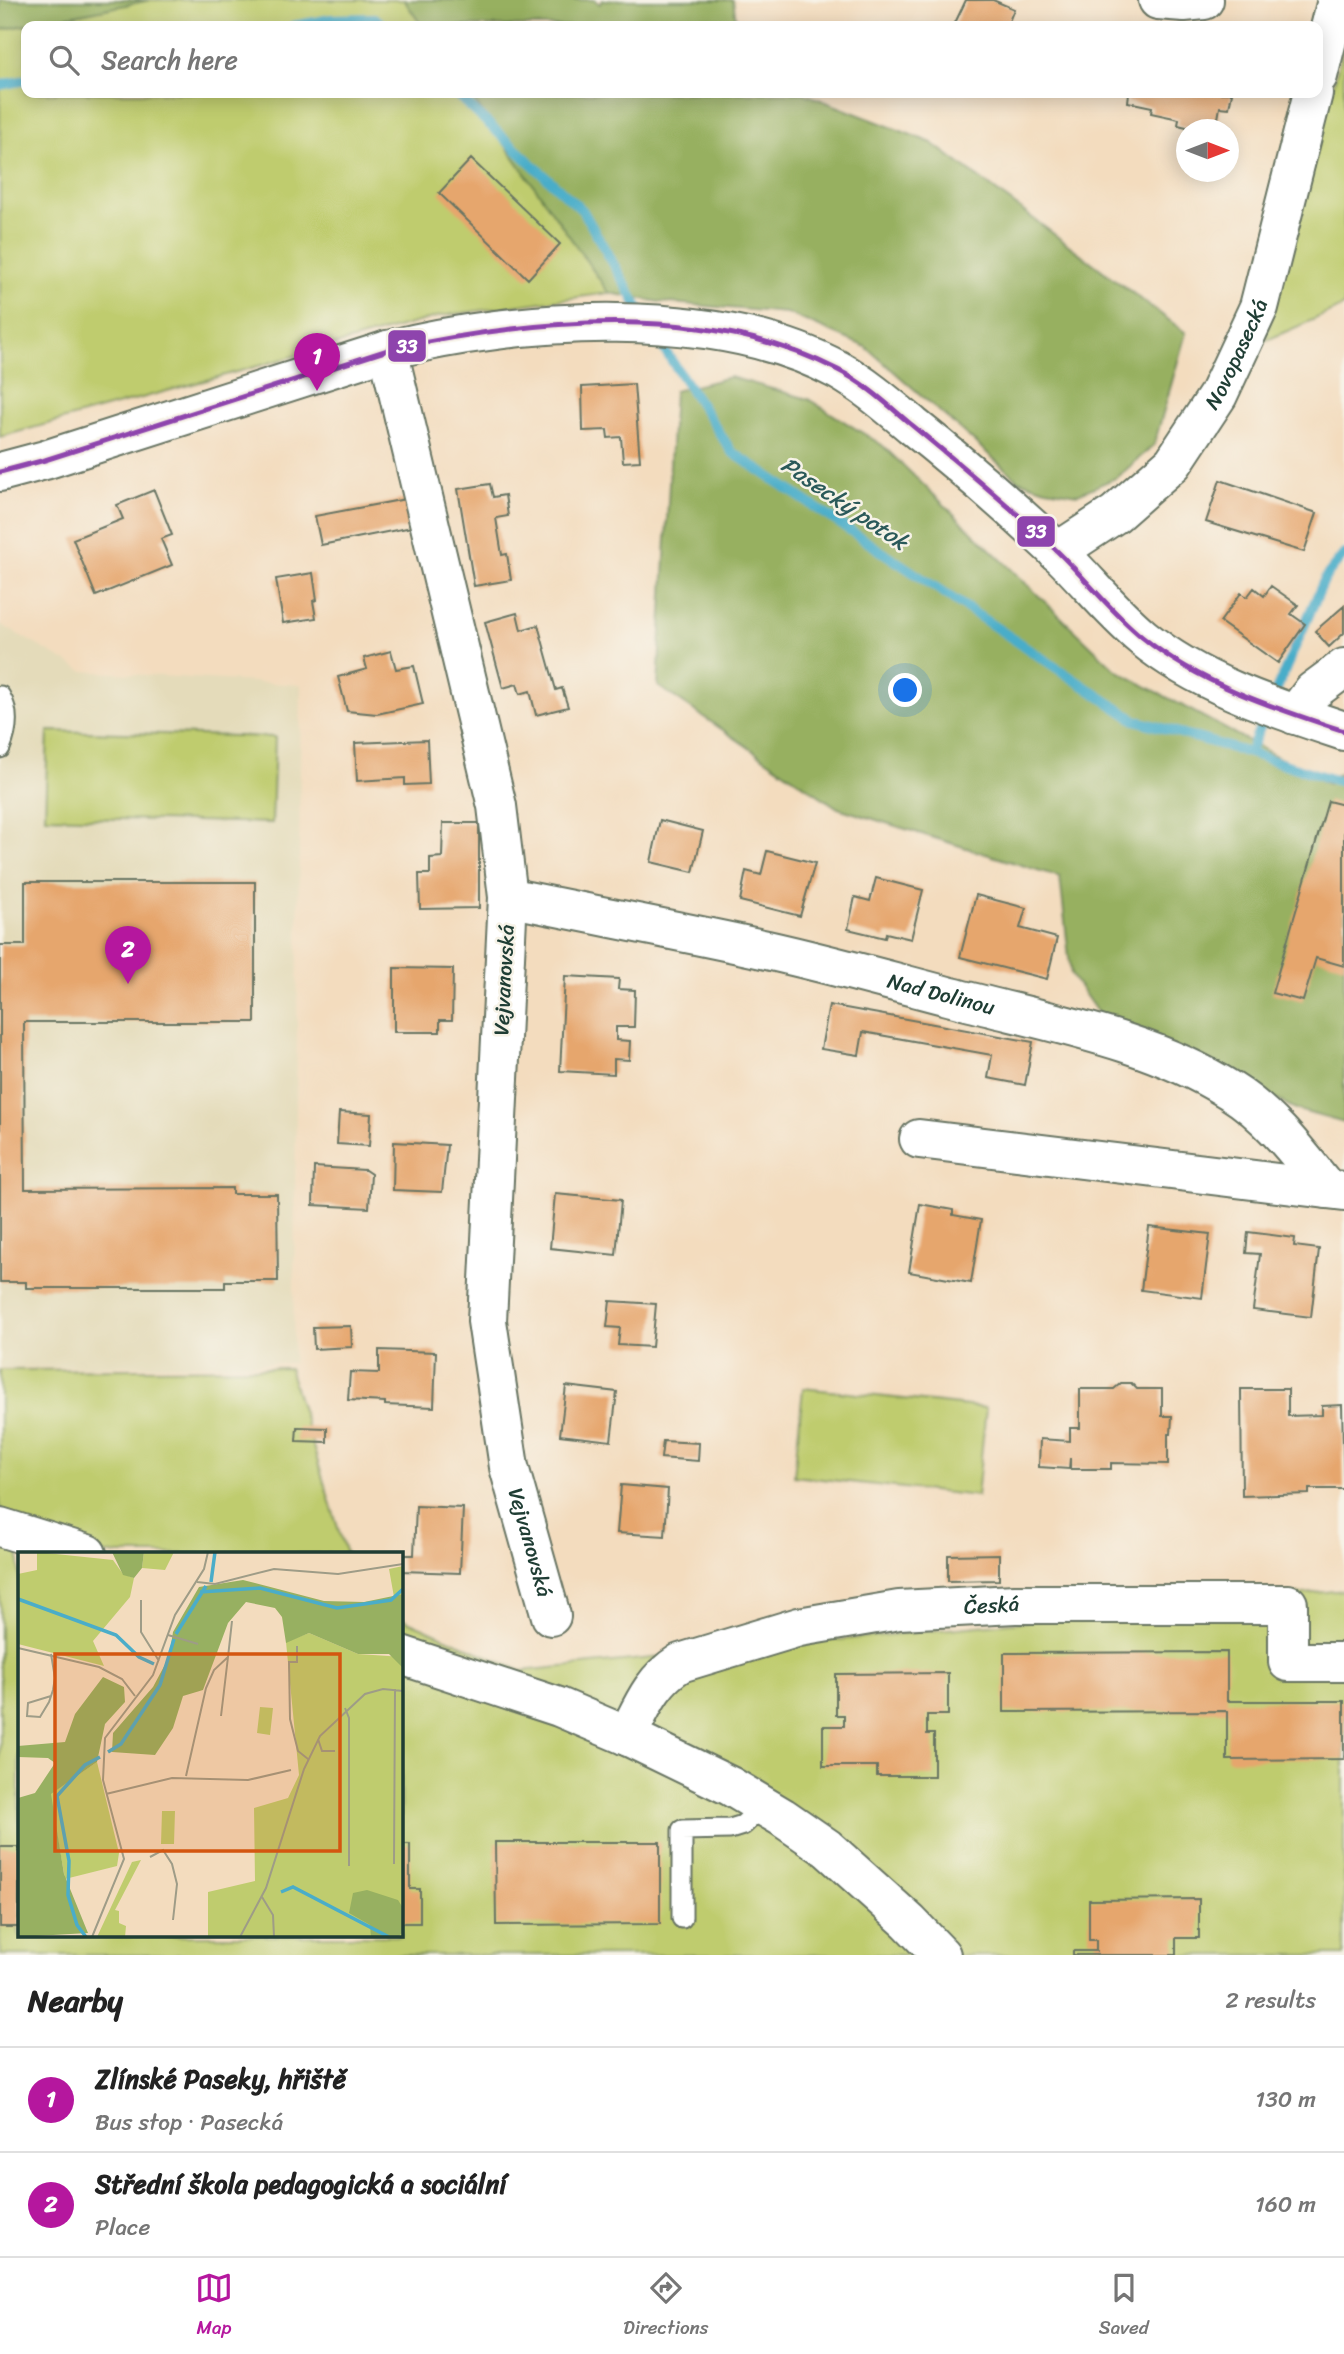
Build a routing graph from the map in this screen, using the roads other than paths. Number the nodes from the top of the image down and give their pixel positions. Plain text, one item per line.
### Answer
1 (1158, 0) edge
2 (1205, 0) edge
3 (1337, 0) edge
4 (1323, 56) edge
5 (1313, 98) edge
6 (388, 350) junction
7 (0, 472) edge
8 (1057, 552) junction
9 (1344, 668) edge
10 (0, 696) edge
11 (1295, 715) junction
12 (1344, 731) edge
13 (0, 748) edge
14 (508, 897) junction
15 (919, 1139) dead end
16 (1336, 1190) edge
17 (0, 1527) edge
18 (81, 1552) edge
19 (551, 1616) dead end
20 (402, 1655) edge
21 (1344, 1662) edge
22 (627, 1736) junction
23 (763, 1806) junction
24 (682, 1918) dead end
25 (940, 1955) edge

1 - 2 street
3 - 4 street
5 - 8 street, Novopasecká
6 - 7 street
6 - 8 street
6 - 14 street, Vejvanovská
8 - 11 street
9 - 11 street
10 - 13 lane
11 - 12 street
14 - 16 street, Nad Dolinou
14 - 19 street, Vejvanovská
15 - 16 street, Nad Dolinou
17 - 18 street
20 - 22 street
21 - 22 street, Česká
22 - 23 street
23 - 24 lane
23 - 25 street

